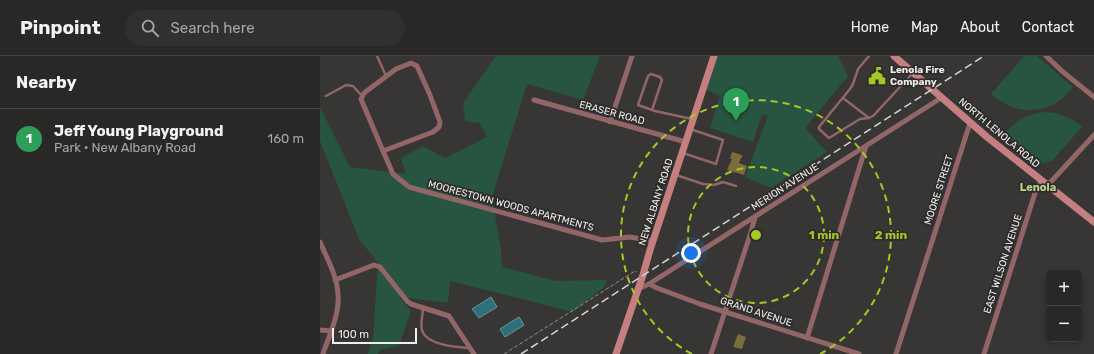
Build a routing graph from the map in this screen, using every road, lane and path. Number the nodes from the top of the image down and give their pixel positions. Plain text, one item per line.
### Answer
1 (377, 56) edge
2 (632, 56) edge
3 (714, 56) edge
4 (869, 56) edge
5 (894, 56) edge
6 (1046, 56) edge
7 (914, 73) junction
8 (386, 76) junction
9 (326, 96) dead end
10 (362, 96) junction
11 (1094, 97) edge
12 (843, 98) junction
13 (941, 98) junction
14 (534, 100) dead end
15 (652, 110) junction
16 (869, 118) junction
17 (693, 119) junction
18 (610, 122) junction
19 (970, 123) junction
20 (690, 129) junction
21 (1094, 135) edge
22 (686, 142) junction
23 (866, 146) junction
24 (383, 151) junction
25 (683, 153) junction
26 (675, 174) junction
27 (1044, 183) junction
28 (736, 186) dead end
29 (755, 217) junction
30 (1094, 222) edge
31 (653, 241) junction
32 (320, 242) edge
33 (644, 273) junction
34 (335, 280) junction
35 (649, 284) junction
36 (638, 289) junction
37 (424, 308) junction
38 (726, 312) junction
39 (320, 330) edge
40 (331, 331) junction
41 (807, 338) junction
42 (470, 348) junction
43 (323, 354) edge
44 (474, 354) edge
45 (504, 354) edge
46 (616, 354) edge
47 (711, 354) edge
48 (859, 354) edge
49 (896, 354) edge
50 (984, 354) edge

1 - 8 lane
2 - 18 street
3 - 17 main road, NEW ALBANY ROAD
4 - 12 lane
5 - 7 main road, NORTH LENOLA ROAD
6 - 11 street
7 - 13 main road, NORTH LENOLA ROAD
7 - 16 lane
8 - 10 street
8 - 24 street
9 - 10 lane
10 - 24 street, MOORESTOWN WOODS APARTMENTS
12 - 16 lane
12 - 16 lane
13 - 19 main road, NORTH LENOLA ROAD
13 - 23 street, MERION AVENUE
14 - 18 street, ERASER ROAD
15 - 15 lane
15 - 17 lane
17 - 20 main road, NEW ALBANY ROAD
18 - 22 street, ERASER ROAD
19 - 27 main road, NORTH LENOLA ROAD
19 - 49 street, MOORE STREET
20 - 22 main road, NEW ALBANY ROAD
20 - 25 lane
21 - 27 street
22 - 25 main road, NEW ALBANY ROAD
23 - 29 street, MERION AVENUE
23 - 41 street
24 - 31 street, MOORESTOWN WOODS APARTMENTS
25 - 26 main road, NEW ALBANY ROAD
26 - 28 lane
26 - 31 main road, NEW ALBANY ROAD
27 - 30 main road, NORTH LENOLA ROAD
27 - 50 street, EAST WILSON AVENUE
29 - 35 street, MERION AVENUE
29 - 38 street
31 - 33 main road, NEW ALBANY ROAD
32 - 34 street
33 - 36 main road, NEW ALBANY ROAD
33 - 45 path
34 - 37 street
34 - 40 street
35 - 36 street, MERION AVENUE
35 - 38 street, GRAND AVENUE
36 - 46 main road, NEW ALBANY ROAD
37 - 42 street
37 - 42 lane
38 - 41 street, GRAND AVENUE
38 - 47 street
39 - 40 street
40 - 43 street
41 - 48 street, GRAND AVENUE
42 - 44 street

